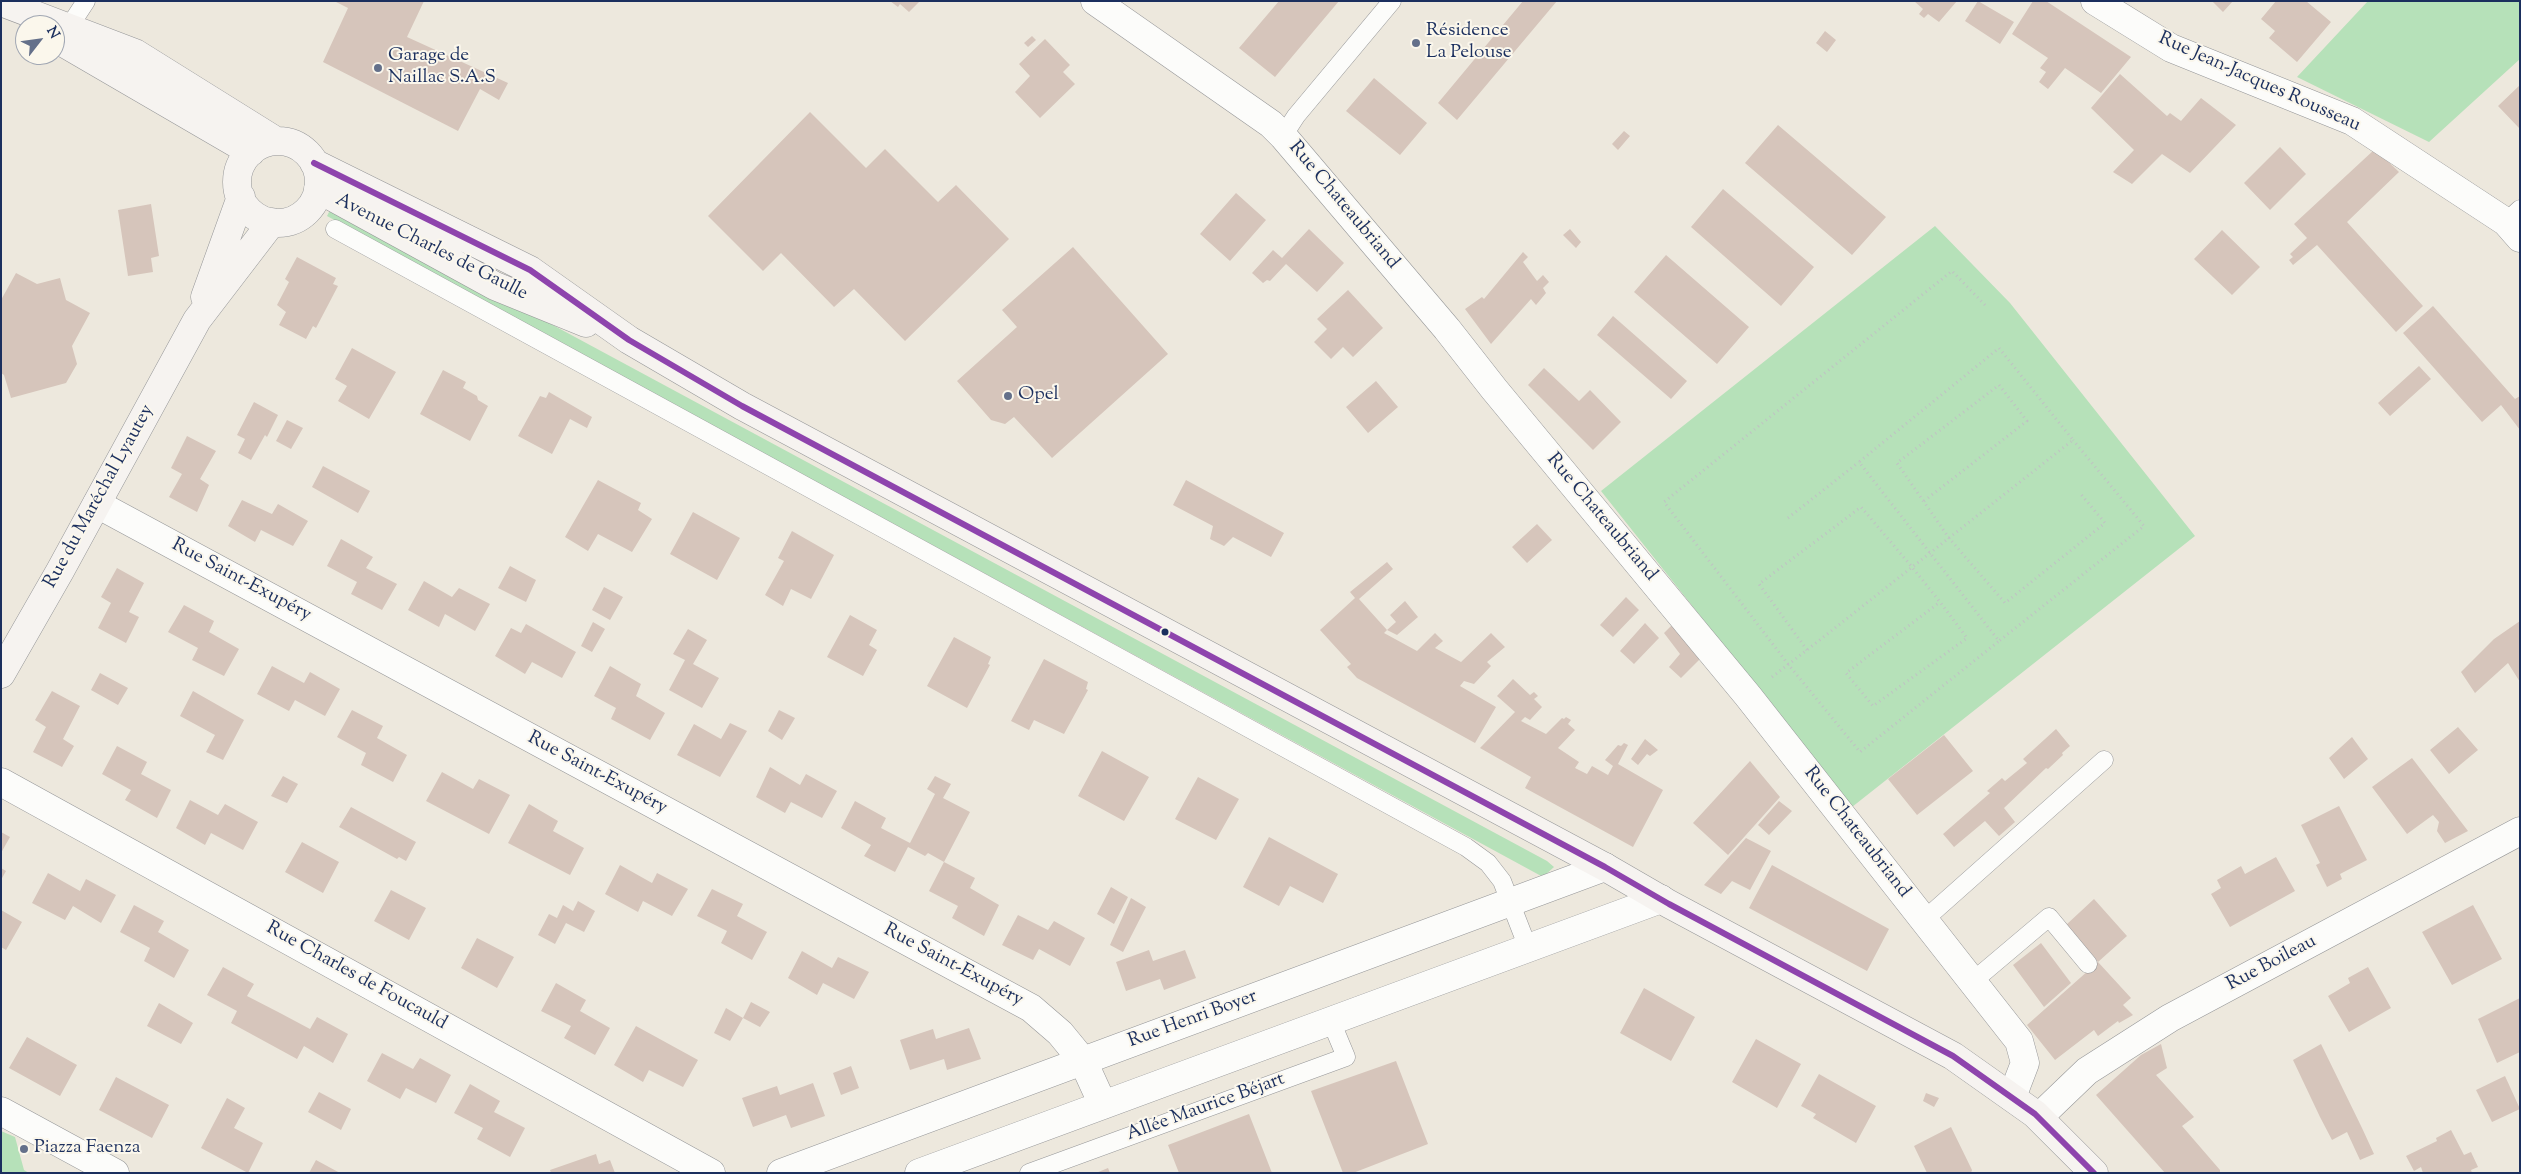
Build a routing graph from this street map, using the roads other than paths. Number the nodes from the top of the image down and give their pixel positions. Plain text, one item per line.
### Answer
1 (86, 1) edge
2 (1095, 1) edge
3 (1392, 1) edge
4 (2095, 1) edge
5 (1, 2) edge
6 (1, 6) edge
7 (16, 15) edge
8 (27, 15) edge
9 (65, 29) edge
10 (65, 34) edge
11 (65, 35) edge
12 (1283, 136) junction
13 (276, 141) junction
14 (251, 152) junction
15 (314, 163) junction
16 (318, 190) junction
17 (241, 197) junction
18 (272, 222) junction
19 (2515, 223) edge
20 (335, 229) dead end
21 (197, 320) junction
22 (629, 340) junction
23 (97, 504) junction
24 (1, 674) edge
25 (2104, 760) dead end
26 (1, 782) edge
27 (2520, 830) edge
28 (1605, 867) junction
29 (1661, 899) junction
30 (1510, 903) junction
31 (1924, 920) junction
32 (1528, 948) junction
33 (2088, 964) dead end
34 (1972, 982) junction
35 (1331, 1021) junction
36 (1083, 1061) junction
37 (2012, 1097) junction
38 (1103, 1105) junction
39 (1, 1112) edge
40 (2038, 1117) junction
41 (115, 1173) edge
42 (711, 1173) edge
43 (781, 1173) edge
44 (919, 1173) edge
45 (1029, 1173) edge
46 (2094, 1173) edge

1 - 9 lane
2 - 12 street, Rue Chateaubriand
3 - 12 lane
4 - 19 street, Rue Jean-Jacques Rousseau
5 - 8 main road
6 - 7 main road
10 - 13 main road
11 - 14 main road
12 - 31 street, Rue Chateaubriand
13 - 14 main road
13 - 15 main road
14 - 17 main road
15 - 16 main road
15 - 22 main road, Avenue Charles de Gaulle
16 - 18 main road
16 - 22 main road, Avenue Charles de Gaulle
17 - 18 main road
17 - 21 main road, Rue du Maréchal Lyautey
18 - 21 main road, Rue du Maréchal Lyautey
20 - 30 lane
21 - 23 main road, Rue du Maréchal Lyautey
22 - 28 main road, Avenue Charles de Gaulle
23 - 24 main road, Rue du Maréchal Lyautey
23 - 36 street, Rue Saint-Exupéry
25 - 31 lane
26 - 42 street, Rue Charles de Foucauld
27 - 40 street, Rue Boileau
28 - 29 main road, Avenue Charles de Gaulle
28 - 30 street, Rue Henri Boyer
29 - 32 street
29 - 37 main road, Avenue Charles de Gaulle
30 - 32 lane
30 - 36 street, Rue Henri Boyer
31 - 34 street, Rue Chateaubriand
32 - 35 street
33 - 34 lane
34 - 37 street, Rue Chateaubriand
35 - 38 street
35 - 45 lane, Allée Maurice Béjart
36 - 38 street, Rue Saint-Exupéry
36 - 43 street, Rue Henri Boyer
37 - 40 main road, Avenue Charles de Gaulle
38 - 44 street
39 - 41 street
40 - 46 main road, Avenue Charles de Gaulle

